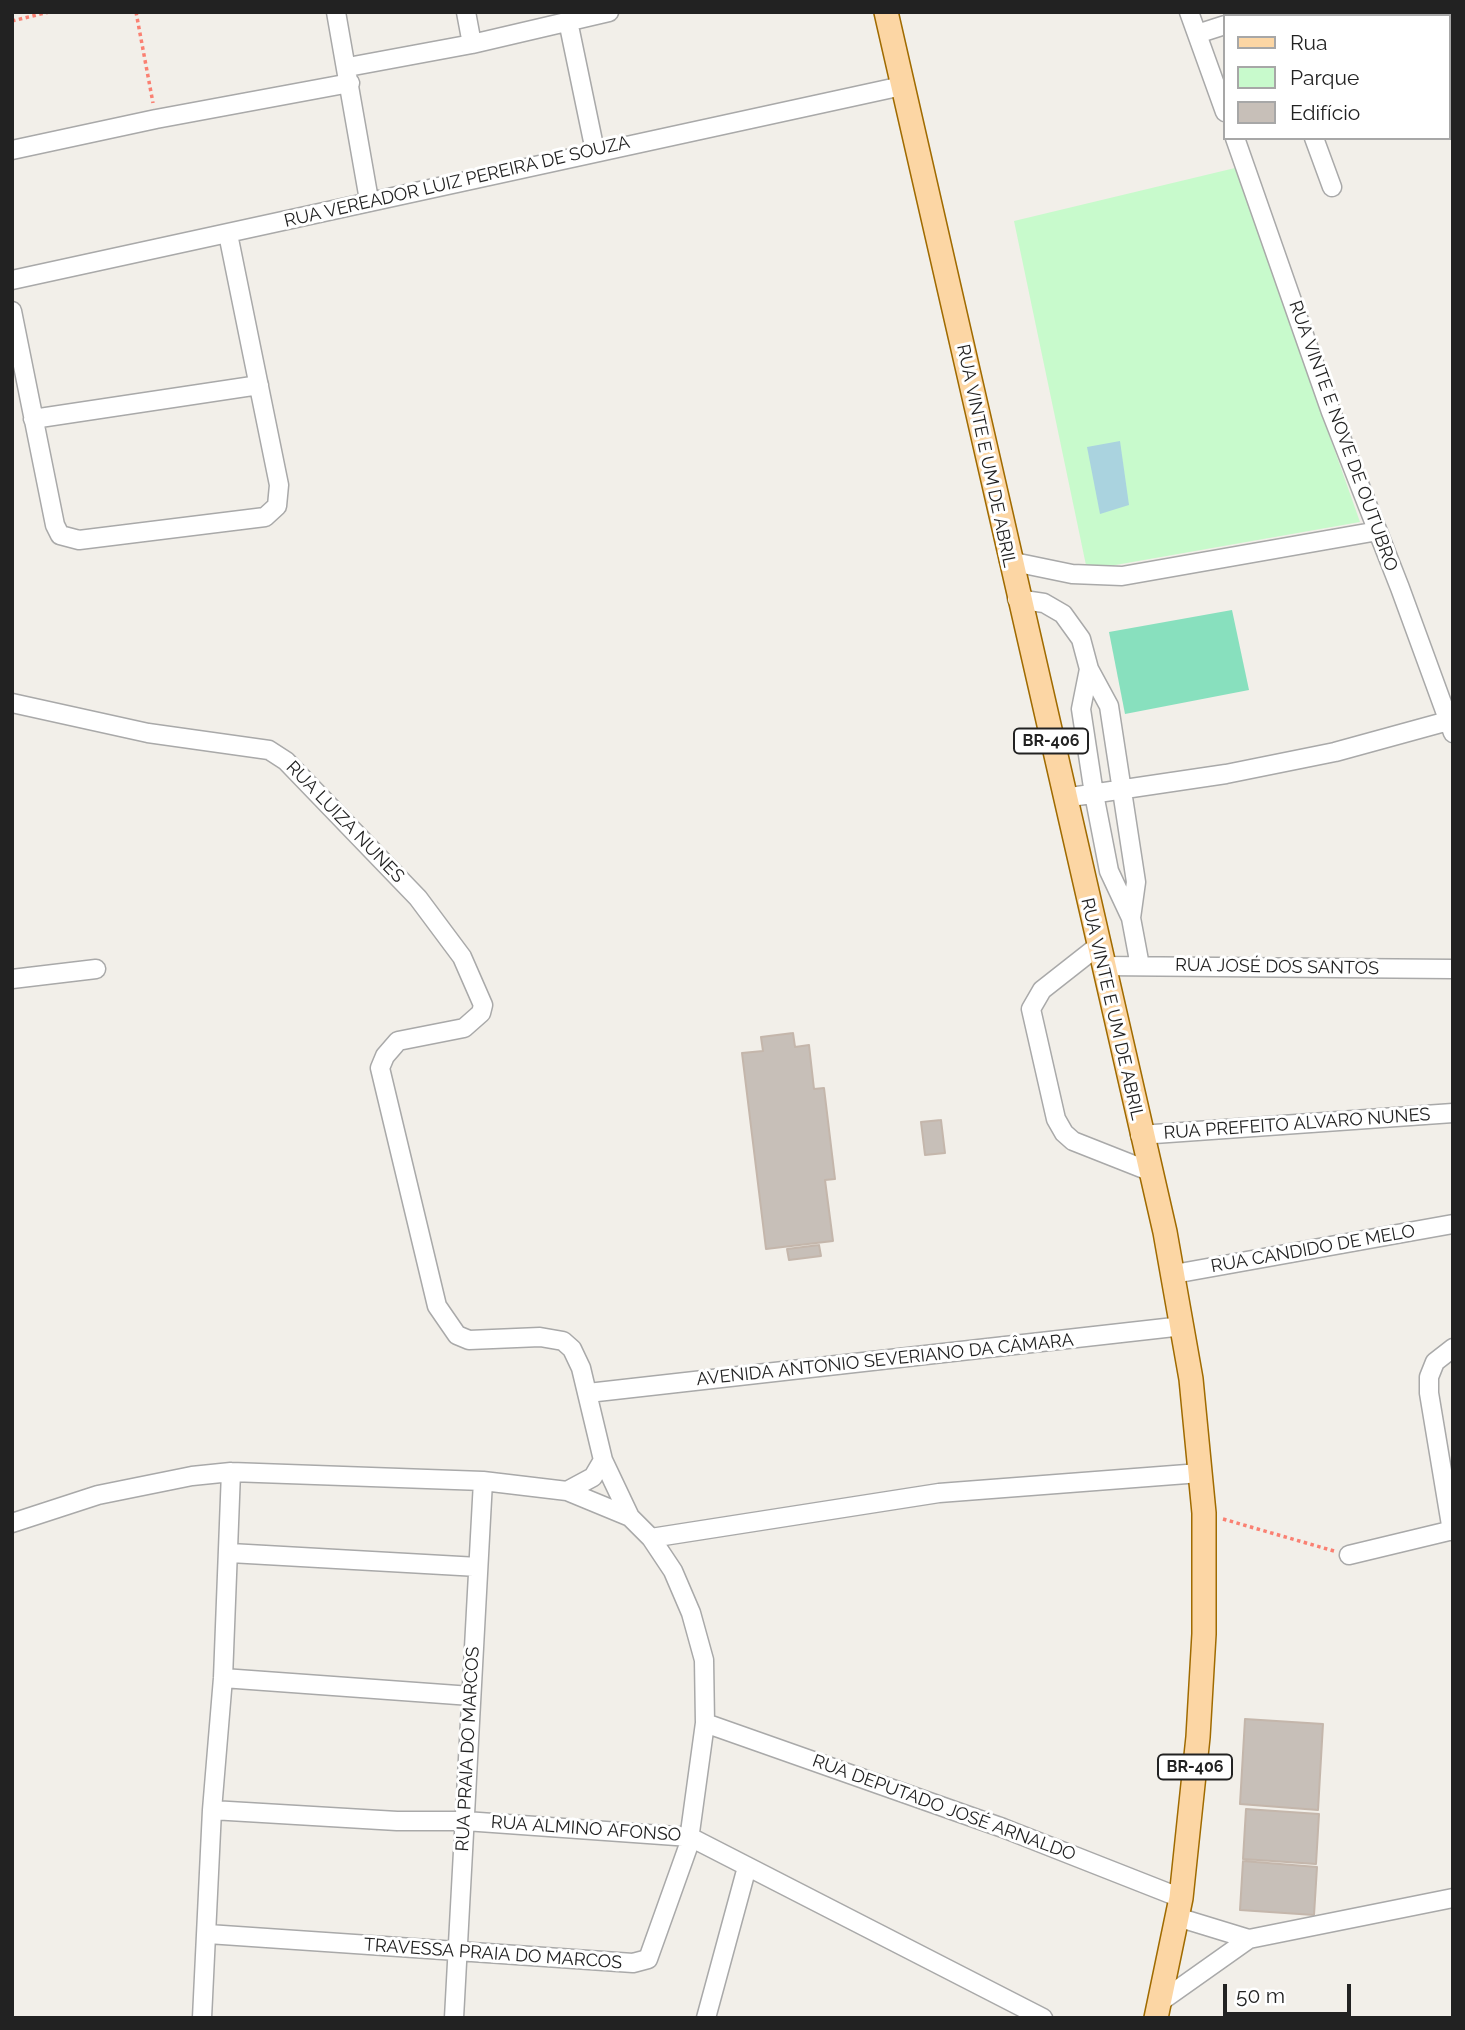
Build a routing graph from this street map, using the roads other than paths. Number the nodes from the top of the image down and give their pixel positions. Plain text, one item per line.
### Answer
1 (337, 12) edge
2 (466, 12) edge
3 (886, 12) edge
4 (1189, 12) edge
5 (597, 13) edge
6 (568, 21) junction
7 (1224, 25) edge
8 (1197, 34) junction
9 (472, 44) junction
10 (349, 75) junction
11 (902, 86) junction
12 (1224, 109) edge
13 (1236, 140) edge
14 (1315, 140) edge
15 (12, 150) edge
16 (595, 150) junction
17 (1332, 187) dead end
18 (369, 200) junction
19 (228, 234) junction
20 (12, 280) edge
21 (12, 311) edge
22 (259, 385) junction
23 (33, 419) junction
24 (1378, 531) junction
25 (1009, 561) junction
26 (1017, 599) junction
27 (1089, 669) junction
28 (12, 703) edge
29 (1450, 727) edge
30 (1123, 790) junction
31 (1094, 794) junction
32 (1064, 797) junction
33 (1131, 918) junction
34 (1100, 956) junction
35 (1140, 966) junction
36 (96, 969) dead end
37 (1453, 969) edge
38 (12, 979) edge
39 (1453, 1113) edge
40 (1140, 1135) junction
41 (1149, 1171) junction
42 (1453, 1224) edge
43 (1174, 1275) junction
44 (1183, 1326) junction
45 (1453, 1348) edge
46 (588, 1393) junction
47 (603, 1460) junction
48 (231, 1472) junction
49 (1200, 1473) junction
50 (483, 1480) junction
51 (567, 1491) junction
52 (630, 1517) junction
53 (12, 1523) edge
54 (1452, 1530) edge
55 (652, 1538) junction
56 (230, 1553) junction
57 (1349, 1555) road end
58 (478, 1567) junction
59 (223, 1678) junction
60 (471, 1696) junction
61 (705, 1723) junction
62 (212, 1810) junction
63 (465, 1821) junction
64 (690, 1837) junction
65 (747, 1867) junction
66 (1453, 1898) edge
67 (1179, 1908) junction
68 (208, 1934) junction
69 (1249, 1939) junction
70 (457, 1951) junction
71 (1158, 2010) edge
72 (202, 2018) edge
73 (454, 2018) edge
74 (706, 2018) edge
75 (1043, 2018) edge

1 - 10 street
2 - 9 street
3 - 11 main road, RUA VINTE E UM DE ABRIL / BR-406
4 - 8 street
5 - 6 street
6 - 9 street
6 - 16 street
7 - 8 street
8 - 12 street
9 - 10 street
10 - 15 street
10 - 18 street
11 - 16 street, RUA VEREADOR LUIZ PEREIRA DE SOUZA
11 - 25 main road, RUA VINTE E UM DE ABRIL / BR-406
13 - 24 street, RUA VINTE E NOVE DE OUTUBRO
14 - 17 street
16 - 18 street, RUA VEREADOR LUIZ PEREIRA DE SOUZA
18 - 19 street, RUA VEREADOR LUIZ PEREIRA DE SOUZA
19 - 20 street, RUA VEREADOR LUIZ PEREIRA DE SOUZA
19 - 22 street
21 - 23 street
22 - 23 street
22 - 23 street
24 - 25 street
24 - 29 street, RUA VINTE E NOVE DE OUTUBRO
25 - 26 main road, RUA VINTE E UM DE ABRIL / BR-406
26 - 27 street
26 - 32 main road, RUA VINTE E UM DE ABRIL / BR-406
27 - 30 street
27 - 31 street
28 - 46 street, RUA LUIZA NUNES
29 - 30 street
30 - 31 street
30 - 33 street
31 - 32 street
31 - 33 street
32 - 34 main road, RUA VINTE E UM DE ABRIL / BR-406
33 - 35 street
34 - 35 street, RUA JOSÉ DOS SANTOS
34 - 40 main road, RUA VINTE E UM DE ABRIL / BR-406
34 - 41 street
35 - 37 street, RUA JOSÉ DOS SANTOS
36 - 38 street
39 - 40 street, RUA PREFEITO ALVARO NUNES
40 - 41 main road, RUA VINTE E UM DE ABRIL / BR-406
41 - 43 main road, RUA VINTE E UM DE ABRIL / BR-406
42 - 43 street, RUA CANDIDO DE MELO
43 - 44 main road, RUA VINTE E UM DE ABRIL / BR-406
44 - 46 street, AVENIDA ANTONIO SEVERIANO DA CÂMARA
44 - 49 main road, RUA VINTE E UM DE ABRIL / BR-406
45 - 54 street
46 - 47 street
47 - 51 street
47 - 52 street
48 - 50 street
48 - 53 street
48 - 56 street
49 - 55 street
49 - 67 main road, RUA VINTE E UM DE ABRIL / BR-406
50 - 51 street
50 - 58 street, RUA PRAIA DO MARCOS
51 - 52 street
52 - 55 street
54 - 57 street
55 - 61 street
56 - 58 street
56 - 59 street
58 - 60 street, RUA PRAIA DO MARCOS
59 - 60 street
59 - 62 street
60 - 63 street, RUA PRAIA DO MARCOS
61 - 64 street
61 - 67 street, RUA DEPUTADO JOSÉ ARNALDO
62 - 63 street, RUA ALMINO AFONSO
62 - 68 street
63 - 64 street, RUA ALMINO AFONSO
63 - 70 street, RUA PRAIA DO MARCOS
64 - 65 street, RUA ALMINO AFONSO
64 - 70 street, TRAVESSA PRAIA DO MARCOS
65 - 74 street
65 - 75 street, RUA ALMINO AFONSO
66 - 69 street
67 - 69 street, RUA DEPUTADO JOSÉ ARNALDO
67 - 71 main road, RUA VINTE E UM DE ABRIL / BR-406
68 - 70 street, TRAVESSA PRAIA DO MARCOS
68 - 72 street
69 - 71 street
70 - 73 street, RUA PRAIA DO MARCOS

